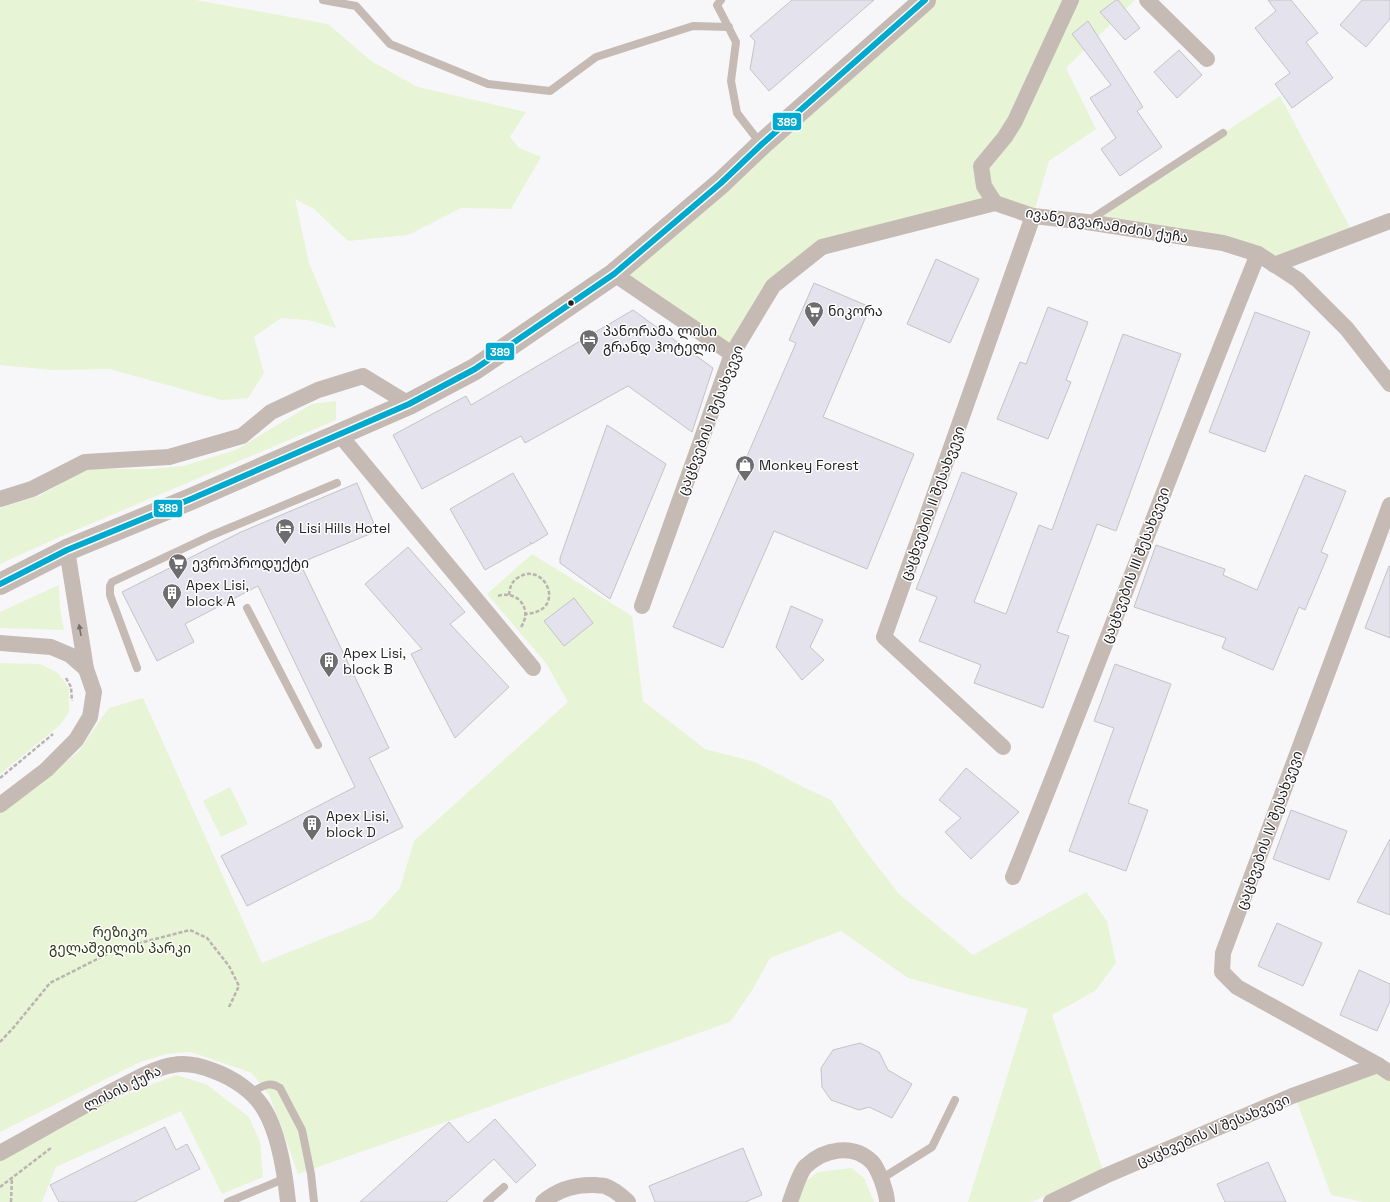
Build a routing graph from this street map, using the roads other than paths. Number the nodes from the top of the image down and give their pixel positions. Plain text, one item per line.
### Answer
1 (323, 0) edge
2 (721, 0) edge
3 (925, 0) edge
4 (1071, 0) edge
5 (1147, 0) edge
6 (729, 27) junction
7 (1207, 59) dead end
8 (1223, 133) dead end
9 (762, 144) junction
10 (995, 203) junction
11 (1033, 216) junction
12 (1390, 221) edge
13 (1087, 222) junction
14 (1258, 254) junction
15 (1274, 265) junction
16 (614, 274) junction
17 (732, 354) junction
18 (1390, 384) edge
19 (409, 404) junction
20 (339, 434) junction
21 (337, 483) dead end
22 (0, 499) edge
23 (1390, 505) edge
24 (67, 550) junction
25 (0, 584) edge
26 (642, 606) dead end
27 (247, 608) dead end
28 (0, 643) edge
29 (28, 645) junction
30 (0, 647) edge
31 (137, 668) dead end
32 (534, 668) dead end
33 (86, 669) junction
34 (318, 745) dead end
35 (1003, 747) dead end
36 (0, 805) edge
37 (1013, 877) dead end
38 (1384, 1069) edge
39 (250, 1093) junction
40 (955, 1100) dead end
41 (0, 1153) edge
42 (286, 1178) junction
43 (881, 1179) junction
44 (504, 1187) dead end
45 (228, 1202) edge
46 (288, 1202) edge
47 (314, 1202) edge
48 (487, 1202) edge
49 (543, 1202) edge
50 (628, 1202) edge
51 (790, 1202) edge
52 (887, 1202) edge
53 (1051, 1202) edge

1 - 6 lane
2 - 6 lane
3 - 9 main road
4 - 10 street
5 - 7 street
6 - 9 lane
8 - 13 lane
9 - 16 main road
10 - 11 street, ივანე გვარამიძის ქუჩა
10 - 17 street, ცაცხვების I შესახვევი
11 - 13 street, ივანე გვარამიძის ქუჩა
11 - 35 street, ცაცხვების II შესახვევი
12 - 15 street
13 - 14 street, ივანე გვარამიძის ქუჩა
14 - 15 street, ივანე გვარამიძის ქუჩა
14 - 37 street, ცაცხვების III შესახვევი
15 - 18 street, ივანე გვარამიძის ქუჩა
16 - 17 street
16 - 19 main road
17 - 26 street, ცაცხვების I შესახვევი
19 - 20 main road
19 - 22 street
20 - 24 main road
20 - 32 street
21 - 31 lane
23 - 38 street, ცაცხვების IV შესახვევი
24 - 25 main road
33 -> 24 street
27 - 34 lane
28 - 29 street
29 - 30 street
29 - 33 street
33 - 36 street
38 - 53 street, ცაცხვების V შესახვევი
39 - 41 street, ლისის ქუჩა
39 - 42 street, ლისის ქუჩა
39 - 47 lane
40 - 43 lane
42 - 45 lane
42 - 46 street, ლისის ქუჩა
43 - 51 street
43 - 52 street
44 - 48 lane
49 - 50 street

